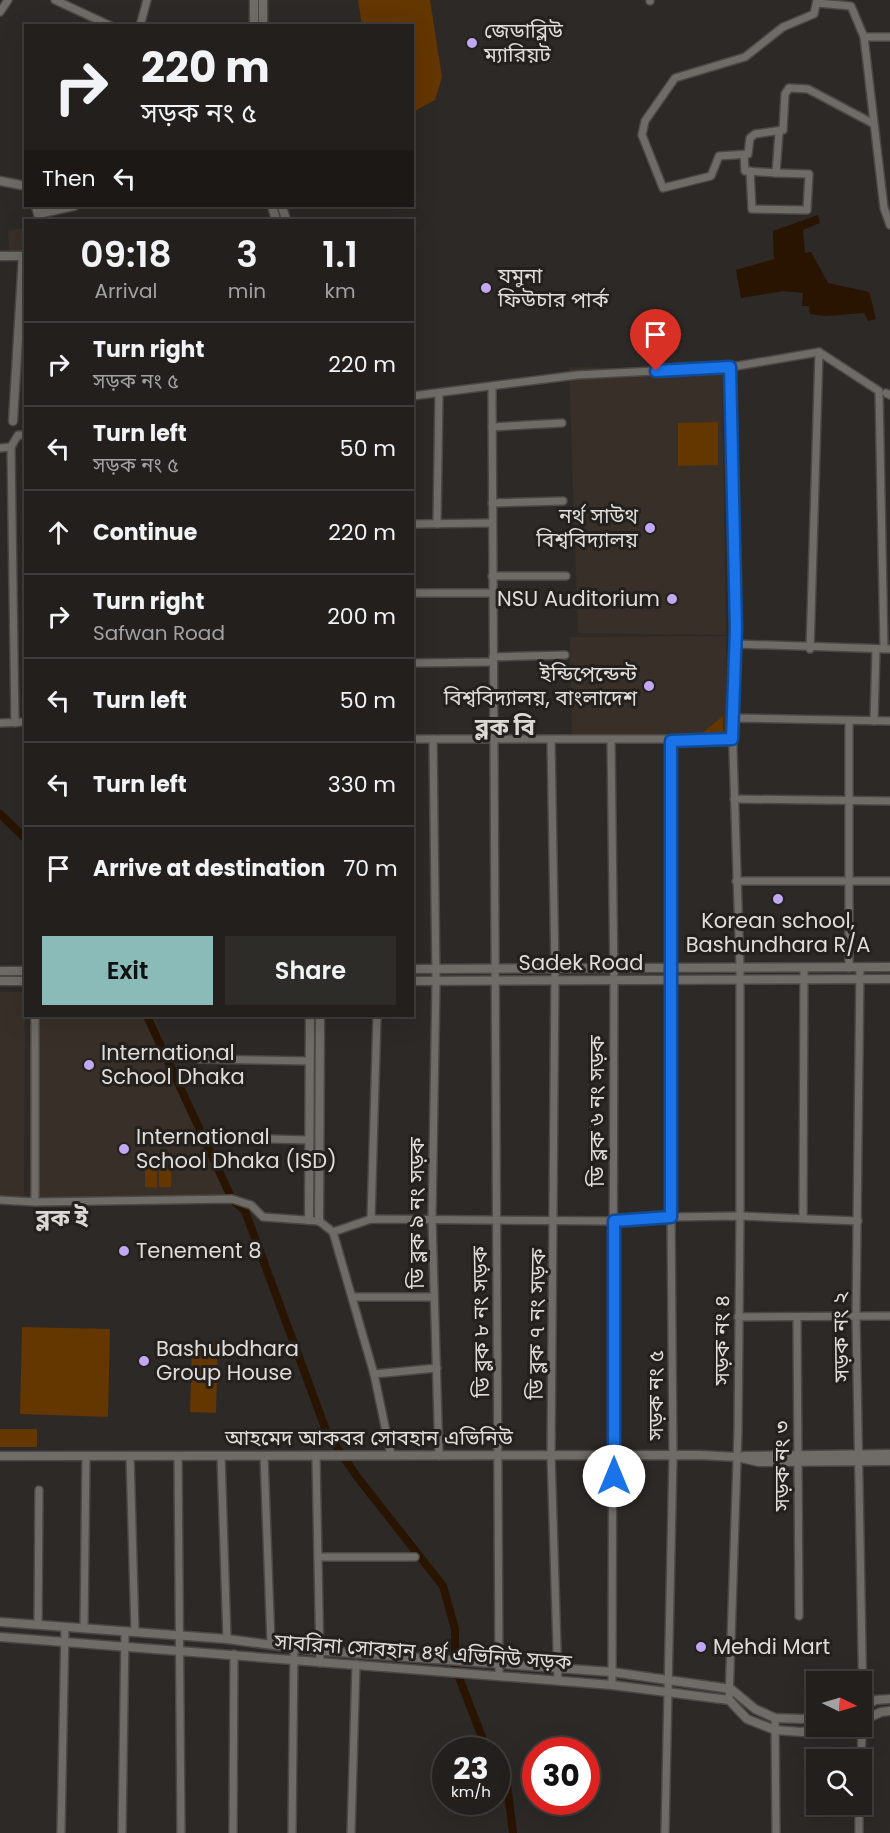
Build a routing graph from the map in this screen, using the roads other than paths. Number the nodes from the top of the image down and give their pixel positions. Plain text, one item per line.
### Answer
1 (8, 0) edge
2 (55, 0) edge
3 (147, 0) edge
4 (254, 0) edge
5 (263, 0) edge
6 (817, 2) edge
7 (0, 12) edge
8 (107, 24) edge
9 (141, 24) edge
10 (254, 24) edge
11 (263, 24) edge
12 (890, 37) edge
13 (864, 38) junction
14 (872, 123) junction
15 (779, 133) junction
16 (744, 155) junction
17 (750, 171) junction
18 (776, 172) junction
19 (0, 181) edge
20 (24, 186) edge
21 (36, 207) edge
22 (70, 207) edge
23 (890, 225) edge
24 (0, 256) edge
25 (24, 256) edge
26 (819, 352) junction
27 (730, 367) junction
28 (492, 386) junction
29 (439, 393) junction
30 (885, 393) edge
31 (414, 396) edge
32 (13, 421) dead end
33 (562, 423) dead end
34 (492, 426) junction
35 (24, 435) edge
36 (11, 447) junction
37 (0, 448) edge
38 (563, 501) dead end
39 (492, 503) junction
40 (492, 523) junction
41 (414, 524) edge
42 (436, 524) junction
43 (492, 576) junction
44 (566, 576) dead end
45 (414, 593) edge
46 (492, 593) junction
47 (735, 644) junction
48 (810, 649) junction
49 (883, 649) edge
50 (565, 655) dead end
51 (493, 659) junction
52 (414, 663) edge
53 (732, 718) junction
54 (849, 721) junction
55 (874, 721) junction
56 (890, 721) edge
57 (24, 722) edge
58 (0, 723) edge
59 (15, 723) junction
60 (414, 739) edge
61 (433, 739) junction
62 (732, 739) junction
63 (493, 740) junction
64 (551, 740) junction
65 (611, 740) junction
66 (671, 741) junction
67 (734, 799) junction
68 (890, 801) edge
69 (850, 802) junction
70 (736, 881) junction
71 (890, 881) edge
72 (850, 882) junction
73 (860, 967) junction
74 (890, 967) edge
75 (671, 968) junction
76 (740, 968) junction
77 (804, 968) junction
78 (849, 968) junction
79 (414, 969) edge
80 (436, 969) junction
81 (496, 969) junction
82 (555, 969) junction
83 (614, 969) junction
84 (0, 971) edge
85 (24, 971) edge
86 (859, 979) junction
87 (890, 979) edge
88 (803, 980) junction
89 (0, 981) edge
90 (24, 981) edge
91 (414, 981) edge
92 (436, 981) junction
93 (671, 981) junction
94 (740, 981) junction
95 (496, 982) junction
96 (554, 982) junction
97 (614, 982) junction
98 (35, 1017) edge
99 (310, 1017) edge
100 (320, 1017) edge
101 (377, 1017) edge
102 (199, 1059) dead end
103 (310, 1061) junction
104 (239, 1138) dead end
105 (309, 1140) junction
106 (0, 1200) edge
107 (35, 1202) junction
108 (740, 1216) junction
109 (671, 1217) junction
110 (432, 1218) junction
111 (496, 1218) junction
112 (803, 1218) junction
113 (371, 1219) junction
114 (555, 1219) junction
115 (309, 1220) junction
116 (319, 1221) junction
117 (614, 1221) junction
118 (858, 1221) junction
119 (333, 1232) junction
120 (352, 1297) junction
121 (434, 1297) junction
122 (890, 1316) edge
123 (738, 1317) junction
124 (797, 1317) junction
125 (856, 1317) junction
126 (437, 1368) junction
127 (374, 1374) junction
128 (890, 1454) edge
129 (391, 1455) junction
130 (551, 1455) junction
131 (614, 1455) junction
132 (673, 1455) junction
133 (0, 1456) edge
134 (86, 1456) junction
135 (130, 1456) junction
136 (178, 1456) junction
137 (221, 1456) junction
138 (264, 1456) junction
139 (439, 1456) junction
140 (499, 1456) junction
141 (316, 1457) junction
142 (737, 1457) junction
143 (798, 1458) junction
144 (860, 1458) junction
145 (890, 1461) edge
146 (39, 1490) dead end
147 (318, 1557) junction
148 (415, 1557) dead end
149 (799, 1616) dead end
150 (0, 1622) edge
151 (38, 1625) junction
152 (65, 1627) junction
153 (84, 1628) junction
154 (124, 1631) junction
155 (135, 1632) junction
156 (180, 1635) junction
157 (0, 1636) edge
158 (226, 1639) junction
159 (65, 1642) junction
160 (271, 1643) junction
161 (124, 1646) junction
162 (294, 1648) junction
163 (320, 1651) junction
164 (181, 1652) junction
165 (234, 1654) junction
166 (293, 1661) junction
167 (320, 1663) junction
168 (356, 1664) junction
169 (499, 1664) junction
170 (558, 1668) junction
171 (862, 1671) edge
172 (612, 1672) junction
173 (499, 1674) junction
174 (558, 1680) junction
175 (669, 1681) junction
176 (612, 1685) junction
177 (731, 1689) junction
178 (669, 1694) junction
179 (890, 1699) edge
180 (729, 1700) junction
181 (872, 1702) edge
182 (890, 1711) edge
183 (872, 1716) edge
184 (775, 1718) junction
185 (806, 1718) edge
186 (775, 1730) junction
187 (806, 1731) edge
188 (859, 1815) edge
189 (61, 1833) edge
190 (122, 1833) edge
191 (181, 1833) edge
192 (233, 1833) edge
193 (292, 1833) edge
194 (351, 1833) edge
195 (665, 1833) edge
196 (776, 1833) edge
197 (859, 1833) edge

1 - 7 street
2 - 8 street
3 - 9 street
4 - 10 street
5 - 11 street
6 - 13 street
6 - 16 street
12 - 13 street
13 - 14 street
14 - 15 street
14 - 23 street
15 - 16 street
15 - 18 street
16 - 17 street
17 - 18 street
17 - 18 street
19 - 20 street
21 - 22 street
24 - 25 street
25 - 32 street
26 - 27 street
26 - 30 street
26 - 48 street
27 - 28 street
27 - 47 street, সড়ক নং ৪
28 - 29 street
28 - 34 street, ডি ব্লক ৮ নং সড়ক
29 - 31 street
29 - 42 street
30 - 49 street
33 - 34 street
34 - 39 street, ডি ব্লক ৮ নং সড়ক
35 - 36 street
36 - 37 street
36 - 59 street
38 - 39 street
39 - 40 street, ডি ব্লক ৮ নং সড়ক
40 - 42 street
40 - 43 street, ডি ব্লক ৮ নং সড়ক
41 - 42 street
43 - 44 street
43 - 46 street, ডি ব্লক ৮ নং সড়ক
45 - 46 street
46 - 51 street, ডি ব্লক ৮ নং সড়ক
47 - 48 street
47 - 53 street, সড়ক নং ৪
48 - 49 street
49 - 55 street
50 - 51 street
51 - 52 street
51 - 63 street, ডি ব্লক ৮ নং সড়ক
53 - 54 street
53 - 62 street, সড়ক নং ৪
54 - 55 street
54 - 69 street
55 - 56 street
57 - 59 street
58 - 59 street
60 - 61 street
61 - 63 street
61 - 80 street, ডি ব্লক ৯ নং সড়ক
62 - 66 street
62 - 67 street, সড়ক নং ৪
63 - 64 street
63 - 81 street, ডি ব্লক ৮ নং সড়ক
64 - 65 street
64 - 82 street, ডি ব্লক ৭ নং সড়ক
65 - 66 street
65 - 83 street, ডি ব্লক ৬ নং সড়ক
66 - 75 street, সড়ক নং ৫
67 - 69 street
67 - 70 street, সড়ক নং ৪
68 - 69 street
69 - 72 street
70 - 72 street
70 - 76 street, সড়ক নং ৪
71 - 72 street
72 - 78 street
73 - 74 street
73 - 78 street
73 - 86 street, সড়ক নং ২
75 - 76 street
75 - 83 street
75 - 93 street, সড়ক নং ৫
76 - 77 street
76 - 94 street, সড়ক নং ৪
77 - 78 street
77 - 88 street
79 - 80 street
80 - 81 street
80 - 92 street, ডি ব্লক ৯ নং সড়ক
81 - 82 street
81 - 95 street, ডি ব্লক ৮ নং সড়ক
82 - 83 street
82 - 96 street, ডি ব্লক ৭ নং সড়ক
83 - 97 street, ডি ব্লক ৬ নং সড়ক
84 - 85 street
86 - 87 street, Sadek Road
86 - 88 street, Sadek Road
86 - 118 street, সড়ক নং ২
88 - 94 street, Sadek Road
88 - 112 street
89 - 90 street
91 - 92 street, Sadek Road
92 - 95 street, Sadek Road
92 - 110 street, ডি ব্লক ৯ নং সড়ক
93 - 94 street, Sadek Road
93 - 97 street, Sadek Road
93 - 109 street, সড়ক নং ৫
94 - 108 street, সড়ক নং ৪
95 - 96 street, Sadek Road
95 - 111 street, ডি ব্লক ৮ নং সড়ক
96 - 97 street, Sadek Road
96 - 114 street, ডি ব্লক ৭ নং সড়ক
97 - 117 street, ডি ব্লক ৬ নং সড়ক
98 - 107 street
99 - 103 street
100 - 116 street
101 - 113 street
102 - 103 street
103 - 105 street
104 - 105 street
105 - 115 street
106 - 107 street
107 - 115 street
108 - 109 street
108 - 112 street
108 - 123 street, সড়ক নং ৪
109 - 117 street
109 - 132 street, সড়ক নং ৫
110 - 111 street
110 - 113 street
110 - 121 street, ডি ব্লক ৯ নং সড়ক
111 - 114 street
111 - 140 street, ডি ব্লক ৮ নং সড়ক
112 - 118 street
113 - 119 street
114 - 117 street
114 - 130 street, ডি ব্লক ৭ নং সড়ক
115 - 116 street
116 - 119 street
117 - 131 street, ডি ব্লক ৬ নং সড়ক
118 - 125 street, সড়ক নং ২
119 - 120 street
120 - 121 street
120 - 127 street
121 - 126 street, ডি ব্লক ৯ নং সড়ক
122 - 125 street
123 - 124 street
123 - 142 street, সড়ক নং ৪
124 - 125 street
124 - 143 street, সড়ক নং ৩
125 - 144 street, সড়ক নং ২
126 - 127 street
126 - 139 street, ডি ব্লক ৯ নং সড়ক
127 - 129 street
128 - 144 street, আহমেদ আকবর সোবহান এভিনিউ
129 - 139 street, আহমেদ আকবর সোবহান এভিনিউ
129 - 141 street, আহমেদ আকবর সোবহান এভিনিউ
130 - 131 street, আহমেদ আকবর সোবহান এভিনিউ
130 - 140 street, আহমেদ আকবর সোবহান এভিনিউ
130 - 170 street, ডি ব্লক ৭ নং সড়ক
131 - 132 street, আহমেদ আকবর সোবহান এভিনিউ
131 - 172 street, ডি ব্লক ৬ নং সড়ক
132 - 142 street, আহমেদ আকবর সোবহান এভিনিউ
132 - 175 street, সড়ক নং ৫
133 - 134 street, আহমেদ আকবর সোবহান এভিনিউ
134 - 135 street, আহমেদ আকবর সোবহান এভিনিউ
134 - 153 street
135 - 136 street, আহমেদ আকবর সোবহান এভিনিউ
135 - 155 street
136 - 137 street, আহমেদ আকবর সোবহান এভিনিউ
136 - 156 street
137 - 138 street, আহমেদ আকবর সোবহান এভিনিউ
137 - 158 street
138 - 141 street, আহমেদ আকবর সোবহান এভিনিউ
138 - 160 street
139 - 140 street, আহমেদ আকবর সোবহান এভিনিউ
140 - 169 street, ডি ব্লক ৮ নং সড়ক
141 - 147 street
142 - 143 street, আহমেদ আকবর সোবহান এভিনিউ
142 - 177 street, সড়ক নং ৪
143 - 144 street, আহমেদ আকবর সোবহান এভিনিউ
143 - 149 street, সড়ক নং ৩
144 - 145 street, আহমেদ আকবর সোবহান এভিনিউ
144 - 171 street, সড়ক নং ২
146 - 151 street
147 - 148 street
147 - 163 street
150 - 151 street, সাবরিনা সোবহান ৪র্থ এভিনিউ সড়ক
151 - 152 street, সাবরিনা সোবহান ৪র্থ এভিনিউ সড়ক
152 - 153 street, সাবরিনা সোবহান ৪র্থ এভিনিউ সড়ক
152 - 159 street
153 - 154 street, সাবরিনা সোবহান ৪র্থ এভিনিউ সড়ক
154 - 155 street, সাবরিনা সোবহান ৪র্থ এভিনিউ সড়ক
154 - 161 street
155 - 156 street, সাবরিনা সোবহান ৪র্থ এভিনিউ সড়ক
156 - 158 street, সাবরিনা সোবহান ৪র্থ এভিনিউ সড়ক
156 - 164 street
157 - 159 street, সাবরিনা সোবহান ৪র্থ এভিনিউ সড়ক
158 - 160 street, সাবরিনা সোবহান ৪র্থ এভিনিউ সড়ক
159 - 161 street, সাবরিনা সোবহান ৪র্থ এভিনিউ সড়ক
159 - 189 street
160 - 162 street, সাবরিনা সোবহান ৪র্থ এভিনিউ সড়ক
161 - 164 street, সাবরিনা সোবহান ৪র্থ এভিনিউ সড়ক
161 - 190 street
162 - 163 street, সাবরিনা সোবহান ৪র্থ এভিনিউ সড়ক
162 - 166 street
163 - 167 street
163 - 169 street, সাবরিনা সোবহান ৪র্থ এভিনিউ সড়ক
164 - 165 street, সাবরিনা সোবহান ৪র্থ এভিনিউ সড়ক
164 - 191 street
165 - 166 street, সাবরিনা সোবহান ৪র্থ এভিনিউ সড়ক
165 - 192 street
166 - 167 street, সাবরিনা সোবহান ৪র্থ এভিনিউ সড়ক
166 - 193 street
167 - 168 street, সাবরিনা সোবহান ৪র্থ এভিনিউ সড়ক
168 - 173 street, সাবরিনা সোবহান ৪র্থ এভিনিউ সড়ক
168 - 194 street
169 - 170 street, সাবরিনা সোবহান ৪র্থ এভিনিউ সড়ক
169 - 173 street, ডি ব্লক ৮ নং সড়ক
170 - 172 street, সাবরিনা সোবহান ৪র্থ এভিনিউ সড়ক
170 - 174 street, ডি ব্লক ৭ নং সড়ক
172 - 175 street, সাবরিনা সোবহান ৪র্থ এভিনিউ সড়ক
172 - 176 street, ডি ব্লক ৬ নং সড়ক
173 - 174 street, সাবরিনা সোবহান ৪র্থ এভিনিউ সড়ক
174 - 176 street, সাবরিনা সোবহান ৪র্থ এভিনিউ সড়ক
175 - 177 street, সাবরিনা সোবহান ৪র্থ এভিনিউ সড়ক
175 - 178 street, সড়ক নং ৫
176 - 178 street, সাবরিনা সোবহান ৪র্থ এভিনিউ সড়ক
177 - 180 street, সড়ক নং ৪
177 - 184 street
178 - 180 street, সাবরিনা সোবহান ৪র্থ এভিনিউ সড়ক
178 - 195 street, সড়ক নং ৫
179 - 181 street
180 - 186 street
182 - 183 street
184 - 185 street
184 - 186 street
186 - 187 street
186 - 196 street
188 - 197 street

